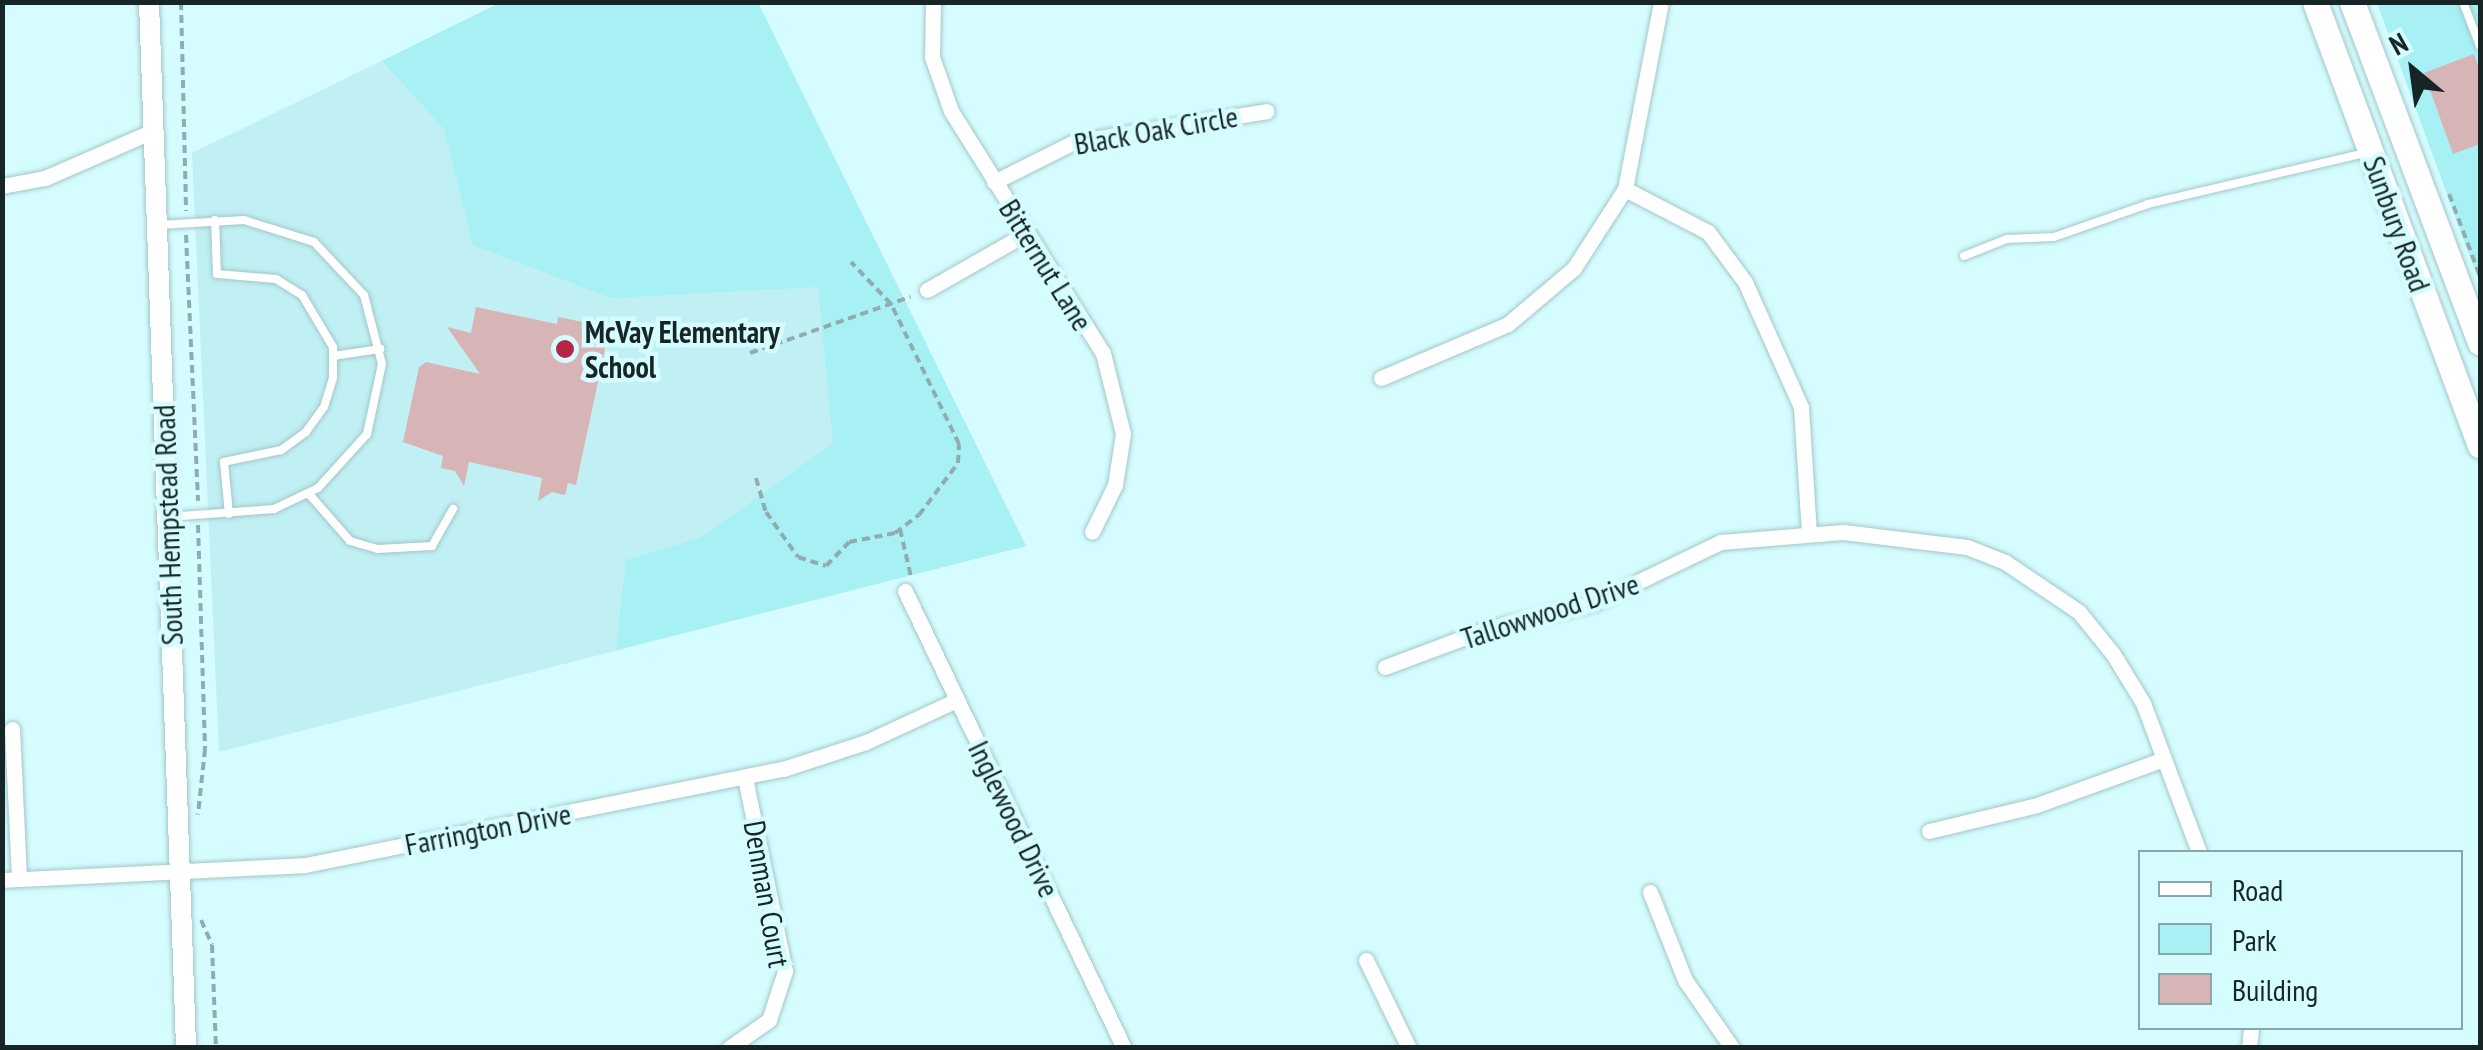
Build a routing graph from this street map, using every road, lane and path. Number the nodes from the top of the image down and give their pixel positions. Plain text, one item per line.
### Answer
1 (149, 2) edge
2 (181, 2) edge
3 (933, 2) edge
4 (1662, 2) edge
5 (2314, 2) edge
6 (2463, 2) edge
7 (2353, 8) edge
8 (2480, 46) edge
9 (1267, 110) dead end
10 (153, 131) junction
11 (2370, 151) junction
12 (994, 182) junction
13 (2, 186) edge
14 (1624, 189) junction
15 (186, 198) dead end
16 (216, 220) junction
17 (157, 226) junction
18 (1026, 234) junction
19 (186, 243) dead end
20 (1964, 256) dead end
21 (851, 262) dead end
22 (927, 290) joint
23 (891, 304) junction
24 (2480, 343) edge
25 (380, 350) junction
26 (750, 352) dead end
27 (333, 356) junction
28 (1380, 378) dead end
29 (2480, 445) edge
30 (756, 478) dead end
31 (309, 494) junction
32 (198, 497) dead end
33 (453, 509) dead end
34 (229, 514) junction
35 (168, 517) junction
36 (900, 529) junction
37 (1092, 532) dead end
38 (1809, 532) junction
39 (198, 536) dead end
40 (905, 591) joint
41 (1385, 667) dead end
42 (957, 700) junction
43 (12, 729) dead end
44 (2164, 760) junction
45 (745, 778) junction
46 (198, 827) dead end
47 (1929, 831) dead end
48 (2198, 850) edge
49 (180, 875) junction
50 (11, 880) edge
51 (1650, 892) dead end
52 (200, 903) dead end
53 (1366, 960) dead end
54 (186, 1048) edge
55 (216, 1048) edge
56 (729, 1048) edge
57 (1124, 1048) edge
58 (1409, 1048) edge
59 (1732, 1048) edge

1 - 10 street, South Hempstead Road
2 - 15 path
3 - 12 street, Bitternut Lane
4 - 14 street
5 - 11 main road, Sunbury Road
6 - 8 lane
7 - 24 main road, Sunbury Road
9 - 12 street, Black Oak Circle
10 - 13 street
10 - 17 street, South Hempstead Road
11 - 20 lane
11 - 29 main road, Sunbury Road
12 - 18 street, Bitternut Lane
14 - 28 street
14 - 38 street
16 - 17 lane
16 - 25 lane
16 - 27 lane
17 - 35 street, South Hempstead Road
18 - 22 street
18 - 37 street, Bitternut Lane
19 - 32 path
21 - 23 path
22 - 23 path
23 - 26 path
23 - 36 path
25 - 27 lane
25 - 31 lane
27 - 34 lane
30 - 36 path
31 - 33 lane
31 - 34 lane
34 - 35 lane
35 - 49 street, South Hempstead Road
36 - 40 path
38 - 41 street, Tallowwood Drive
38 - 44 street, Tallowwood Drive
39 - 46 path
40 - 42 street, Inglewood Drive
42 - 45 street, Farrington Drive
42 - 57 street, Inglewood Drive
43 - 50 street
44 - 47 street
44 - 48 street, Tallowwood Drive
45 - 49 street, Farrington Drive
45 - 56 street, Denman Court
49 - 50 street, Farrington Drive
49 - 54 street, South Hempstead Road
51 - 59 street
52 - 55 path
53 - 58 street

